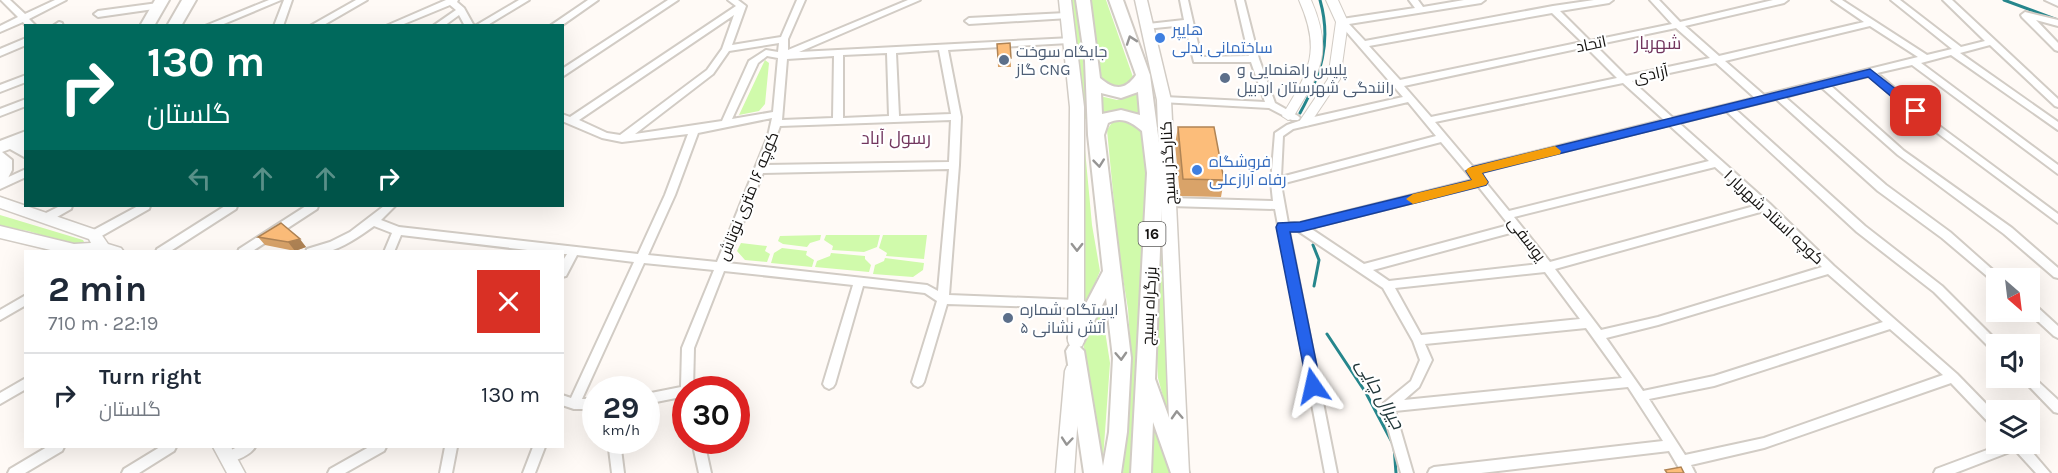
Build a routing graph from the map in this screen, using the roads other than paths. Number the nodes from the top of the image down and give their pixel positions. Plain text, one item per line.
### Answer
1 (62, 0) edge
2 (189, 0) edge
3 (277, 0) edge
4 (288, 0) edge
5 (363, 0) edge
6 (452, 0) edge
7 (525, 0) edge
8 (594, 0) edge
9 (674, 0) edge
10 (732, 0) edge
11 (916, 0) edge
12 (1083, 0) edge
13 (1116, 0) edge
14 (1141, 0) edge
15 (1184, 0) edge
16 (1240, 0) edge
17 (1305, 0) edge
18 (1332, 0) edge
19 (1413, 0) edge
20 (1474, 0) edge
21 (1609, 0) edge
22 (1654, 0) edge
23 (1784, 0) edge
24 (1836, 0) edge
25 (1895, 0) edge
26 (1947, 0) edge
27 (2049, 0) edge
28 (3, 1) edge
29 (803, 1) edge
30 (160, 3) edge
31 (2058, 3) edge
32 (742, 6) junction
33 (1065, 8) edge
34 (1553, 9) junction
35 (461, 10) junction
36 (1420, 10) junction
37 (98, 14) dead end
38 (24, 18) junction
39 (969, 21) dead end
40 (1189, 21) junction
41 (1342, 22) junction
42 (1871, 23) junction
43 (2058, 23) edge
44 (30, 24) edge
45 (145, 24) edge
46 (175, 24) edge
47 (214, 24) edge
48 (279, 24) edge
49 (318, 24) edge
50 (395, 24) edge
51 (440, 24) edge
52 (469, 24) edge
53 (482, 24) edge
54 (557, 24) edge
55 (1678, 25) junction
56 (1148, 27) junction
57 (0, 29) edge
58 (784, 39) junction
59 (1068, 40) junction
60 (24, 42) edge
61 (1992, 42) junction
62 (1363, 44) junction
63 (1587, 45) junction
64 (943, 47) junction
65 (2058, 48) edge
66 (726, 49) junction
67 (891, 51) junction
68 (1956, 51) junction
69 (0, 53) edge
70 (839, 53) junction
71 (782, 56) junction
72 (1925, 58) junction
73 (1254, 59) junction
74 (1717, 60) junction
75 (1914, 62) junction
76 (1870, 72) junction
77 (564, 73) edge
78 (1143, 75) junction
79 (24, 79) edge
80 (1624, 79) junction
81 (1094, 80) junction
82 (1397, 84) junction
83 (1823, 84) junction
84 (0, 89) edge
85 (1777, 95) junction
86 (1411, 98) junction
87 (1762, 99) junction
88 (1164, 100) junction
89 (24, 103) edge
90 (2058, 104) edge
91 (1271, 105) junction
92 (1728, 108) junction
93 (0, 112) edge
94 (1288, 116) junction
95 (956, 117) junction
96 (567, 119) edge
97 (778, 119) junction
98 (894, 119) junction
99 (1430, 120) junction
100 (838, 121) junction
101 (1305, 122) junction
102 (1671, 122) junction
103 (726, 123) junction
104 (2058, 127) edge
105 (694, 130) junction
106 (1150, 130) junction
107 (1096, 135) junction
108 (24, 137) edge
109 (1443, 138) junction
110 (24, 139) edge
111 (622, 139) junction
112 (0, 147) edge
113 (24, 152) edge
114 (24, 160) edge
115 (1717, 163) junction
116 (954, 165) junction
117 (761, 169) junction
118 (2058, 170) edge
119 (1472, 171) junction
120 (1, 172) edge
121 (24, 172) edge
122 (1275, 182) junction
123 (1481, 182) junction
124 (1170, 202) junction
125 (4, 205) edge
126 (1279, 205) junction
127 (65, 207) edge
128 (144, 207) edge
129 (230, 207) edge
130 (311, 207) edge
131 (389, 207) edge
132 (1766, 207) junction
133 (1508, 215) junction
134 (46, 218) junction
135 (2058, 219) edge
136 (374, 222) junction
137 (1282, 227) junction
138 (1300, 227) junction
139 (1517, 227) junction
140 (398, 231) junction
141 (0, 232) edge
142 (103, 247) edge
143 (497, 248) edge
144 (164, 250) edge
145 (246, 250) edge
146 (316, 250) edge
147 (390, 250) edge
148 (548, 250) edge
149 (564, 251) edge
150 (574, 251) junction
151 (642, 259) junction
152 (719, 266) junction
153 (1548, 267) junction
154 (564, 269) edge
155 (1362, 269) junction
156 (1830, 269) junction
157 (1986, 269) edge
158 (1112, 271) junction
159 (2058, 274) edge
160 (859, 282) junction
161 (1387, 285) junction
162 (943, 299) junction
163 (24, 300) edge
164 (1077, 304) junction
165 (0, 315) edge
166 (2040, 316) edge
167 (1589, 323) junction
168 (1891, 324) junction
169 (2058, 333) edge
170 (1598, 335) junction
171 (1986, 337) edge
172 (1418, 340) junction
173 (1076, 344) junction
174 (687, 376) edge
175 (1953, 377) junction
176 (1146, 378) junction
177 (918, 382) dead end
178 (1632, 382) junction
179 (24, 384) edge
180 (829, 384) dead end
181 (2038, 388) edge
182 (1641, 396) junction
183 (0, 399) edge
184 (568, 402) edge
185 (1388, 407) junction
186 (2058, 408) edge
187 (1986, 412) edge
188 (1672, 446) junction
189 (56, 448) edge
190 (168, 448) edge
191 (247, 448) edge
192 (378, 448) edge
193 (452, 448) edge
194 (539, 448) edge
195 (616, 454) edge
196 (701, 454) edge
197 (1990, 454) edge
198 (2026, 454) edge
199 (228, 459) edge
200 (1682, 461) junction
201 (1180, 472) edge
202 (14, 473) edge
203 (128, 473) edge
204 (334, 473) edge
205 (446, 473) edge
206 (529, 473) edge
207 (618, 473) edge
208 (705, 473) edge
209 (1065, 473) edge
210 (1094, 473) edge
211 (1111, 473) edge
212 (1141, 473) edge
213 (1331, 473) edge
214 (1407, 473) edge
215 (1434, 473) edge
216 (1689, 473) edge
217 (1940, 473) edge
218 (2044, 473) edge

1 - 38 street
2 - 46 main road
3 - 47 street
4 - 48 street
5 - 49 street
6 - 35 street
6 - 50 street
7 - 53 street
8 - 54 street
9 - 77 street
10 - 32 street
11 - 71 street
12 - 81 main road, بزرگراه بسیج
78 -> 13 main road, بزرگراه بسیج / 16
14 - 56 main road, کنارگذر بسیج
15 - 40 street
16 - 73 street
17 - 94 street
18 - 41 street
19 - 36 street
20 - 36 street
21 - 34 street
22 - 55 street
23 - 55 street, اتحاد
24 - 42 street
25 - 68 street
26 - 61 street
27 - 31 street
28 - 38 street
29 - 58 street, کوچه ۱۶ متری نوتاش
30 - 37 street
30 - 45 main road
32 - 66 street
32 - 96 street
33 - 39 street
33 - 59 main road
34 - 62 street
34 - 63 street, کوچه استاد شهریار ۱
35 - 51 street
35 - 52 street
36 - 41 street
38 - 44 street
38 - 57 street
40 - 56 street
40 - 73 street
41 - 62 street, یوسفی
41 - 101 street
42 - 72 street
42 - 74 street, آزادی
43 - 65 street
55 - 63 street, اتحاد
55 - 74 street
56 - 88 main road, کنارگذر بسیج
58 - 66 street
58 - 71 street, کوچه ۱۶ متری نوتاش
59 - 64 street
59 -> 164 main road
60 - 69 street
61 - 68 street
61 - 90 street
62 - 82 street, یوسفی
63 - 80 street, کوچه استاد شهریار ۱
63 - 82 street, اتحاد
64 - 67 street
64 - 95 street
66 - 111 street
67 - 70 street
67 - 98 street
68 - 72 street
68 - 104 street
70 - 71 street
70 - 100 street
71 - 97 street, کوچه ۱۶ متری نوتاش
71 - 103 street
72 - 75 street
73 - 91 street
74 - 80 street, آزادی
74 - 87 street
75 - 76 street
75 - 118 street
76 - 83 street
76 - 135 street
78 - 81 main road
78 - 106 main road, بزرگراه بسیج / 16
79 - 84 street
80 - 99 street, آزادی
80 - 102 street, کوچه استاد شهریار ۱
81 - 107 main road, بزرگراه بسیج
82 - 86 street, یوسفی
83 - 85 street
83 - 159 street
85 - 87 street
85 - 157 street
86 - 99 street, یوسفی
86 - 101 street
87 - 92 street
88 - 91 street
88 - 124 main road, کنارگذر بسیج
89 - 93 street
91 - 94 street
92 - 102 street
92 - 171 street
94 - 101 street
95 - 98 street
95 - 116 street
96 - 111 street
97 - 100 street
97 - 103 street
97 - 117 street, کوچه ۱۶ متری نوتاش
98 - 100 street
99 - 109 street, یوسفی
101 - 122 street
102 - 115 street, کوچه استاد شهریار ۱
102 - 119 street
103 - 105 street
105 - 111 street
105 - 151 street
106 - 107 main road
106 - 176 main road, بزرگراه بسیج / 16
107 -> 158 main road, بزرگراه بسیج
108 - 112 main road
109 - 119 street, یوسفی
109 - 122 street
110 - 113 main road
114 - 120 main road
115 - 132 street, کوچه استاد شهریار ۱
115 - 133 street
116 - 117 street
116 - 162 street
117 - 152 street, کوچه ۱۶ متری نوتاش
119 - 123 street, یوسفی
120 - 121 street
122 - 126 street
123 - 133 street, یوسفی
123 - 138 street
124 - 126 street
201 -> 124 main road, کنارگذر بسیج
125 - 134 main road
126 - 137 street
127 - 134 street
128 - 142 street
129 - 144 street
130 - 145 street
131 - 136 street
132 - 153 street
132 - 156 street, کوچه استاد شهریار ۱
133 - 139 street, یوسفی
134 - 142 main road
136 - 140 street
136 - 146 street
137 - 138 street
137 - 213 street
138 - 155 street
139 - 153 street, یوسفی
139 - 155 street
140 - 143 street
140 - 147 street
141 - 142 main road
143 - 148 street
149 - 150 street
150 - 151 street
150 - 154 street
151 - 152 street
151 - 184 street
152 - 160 street
152 - 174 street, کوچه ۱۶ متری نوتاش
153 - 161 street
153 - 167 street, یوسفی
155 - 161 street
156 - 168 street, کوچه استاد شهریار ۱
156 - 170 street
158 - 173 main road
158 -> 211 main road, بزرگراه بسیج
160 - 162 street
160 - 180 street
161 - 172 street
162 - 164 street
162 - 177 street
163 - 165 street
164 - 173 main road
166 - 169 street
167 - 170 street, یوسفی
167 - 172 street
168 - 175 street, کوچه استاد شهریار ۱
168 - 182 street
170 - 178 street, یوسفی
172 - 185 street
173 -> 209 main road
173 - 210 main road
175 - 187 street, کوچه استاد شهریار ۱
175 - 200 street
176 - 201 main road
176 - 212 main road, بزرگراه بسیج / 16
178 - 182 street, یوسفی
178 - 185 street
179 - 183 street
181 - 186 street
182 - 188 street, یوسفی
185 - 214 street
188 - 200 street, یوسفی
188 - 215 street
189 - 202 street
190 - 203 street
191 - 199 street
192 - 204 street
193 - 205 street
194 - 206 street
195 - 207 street
196 - 208 street
197 - 217 street
198 - 218 street
200 - 216 street, یوسفی

